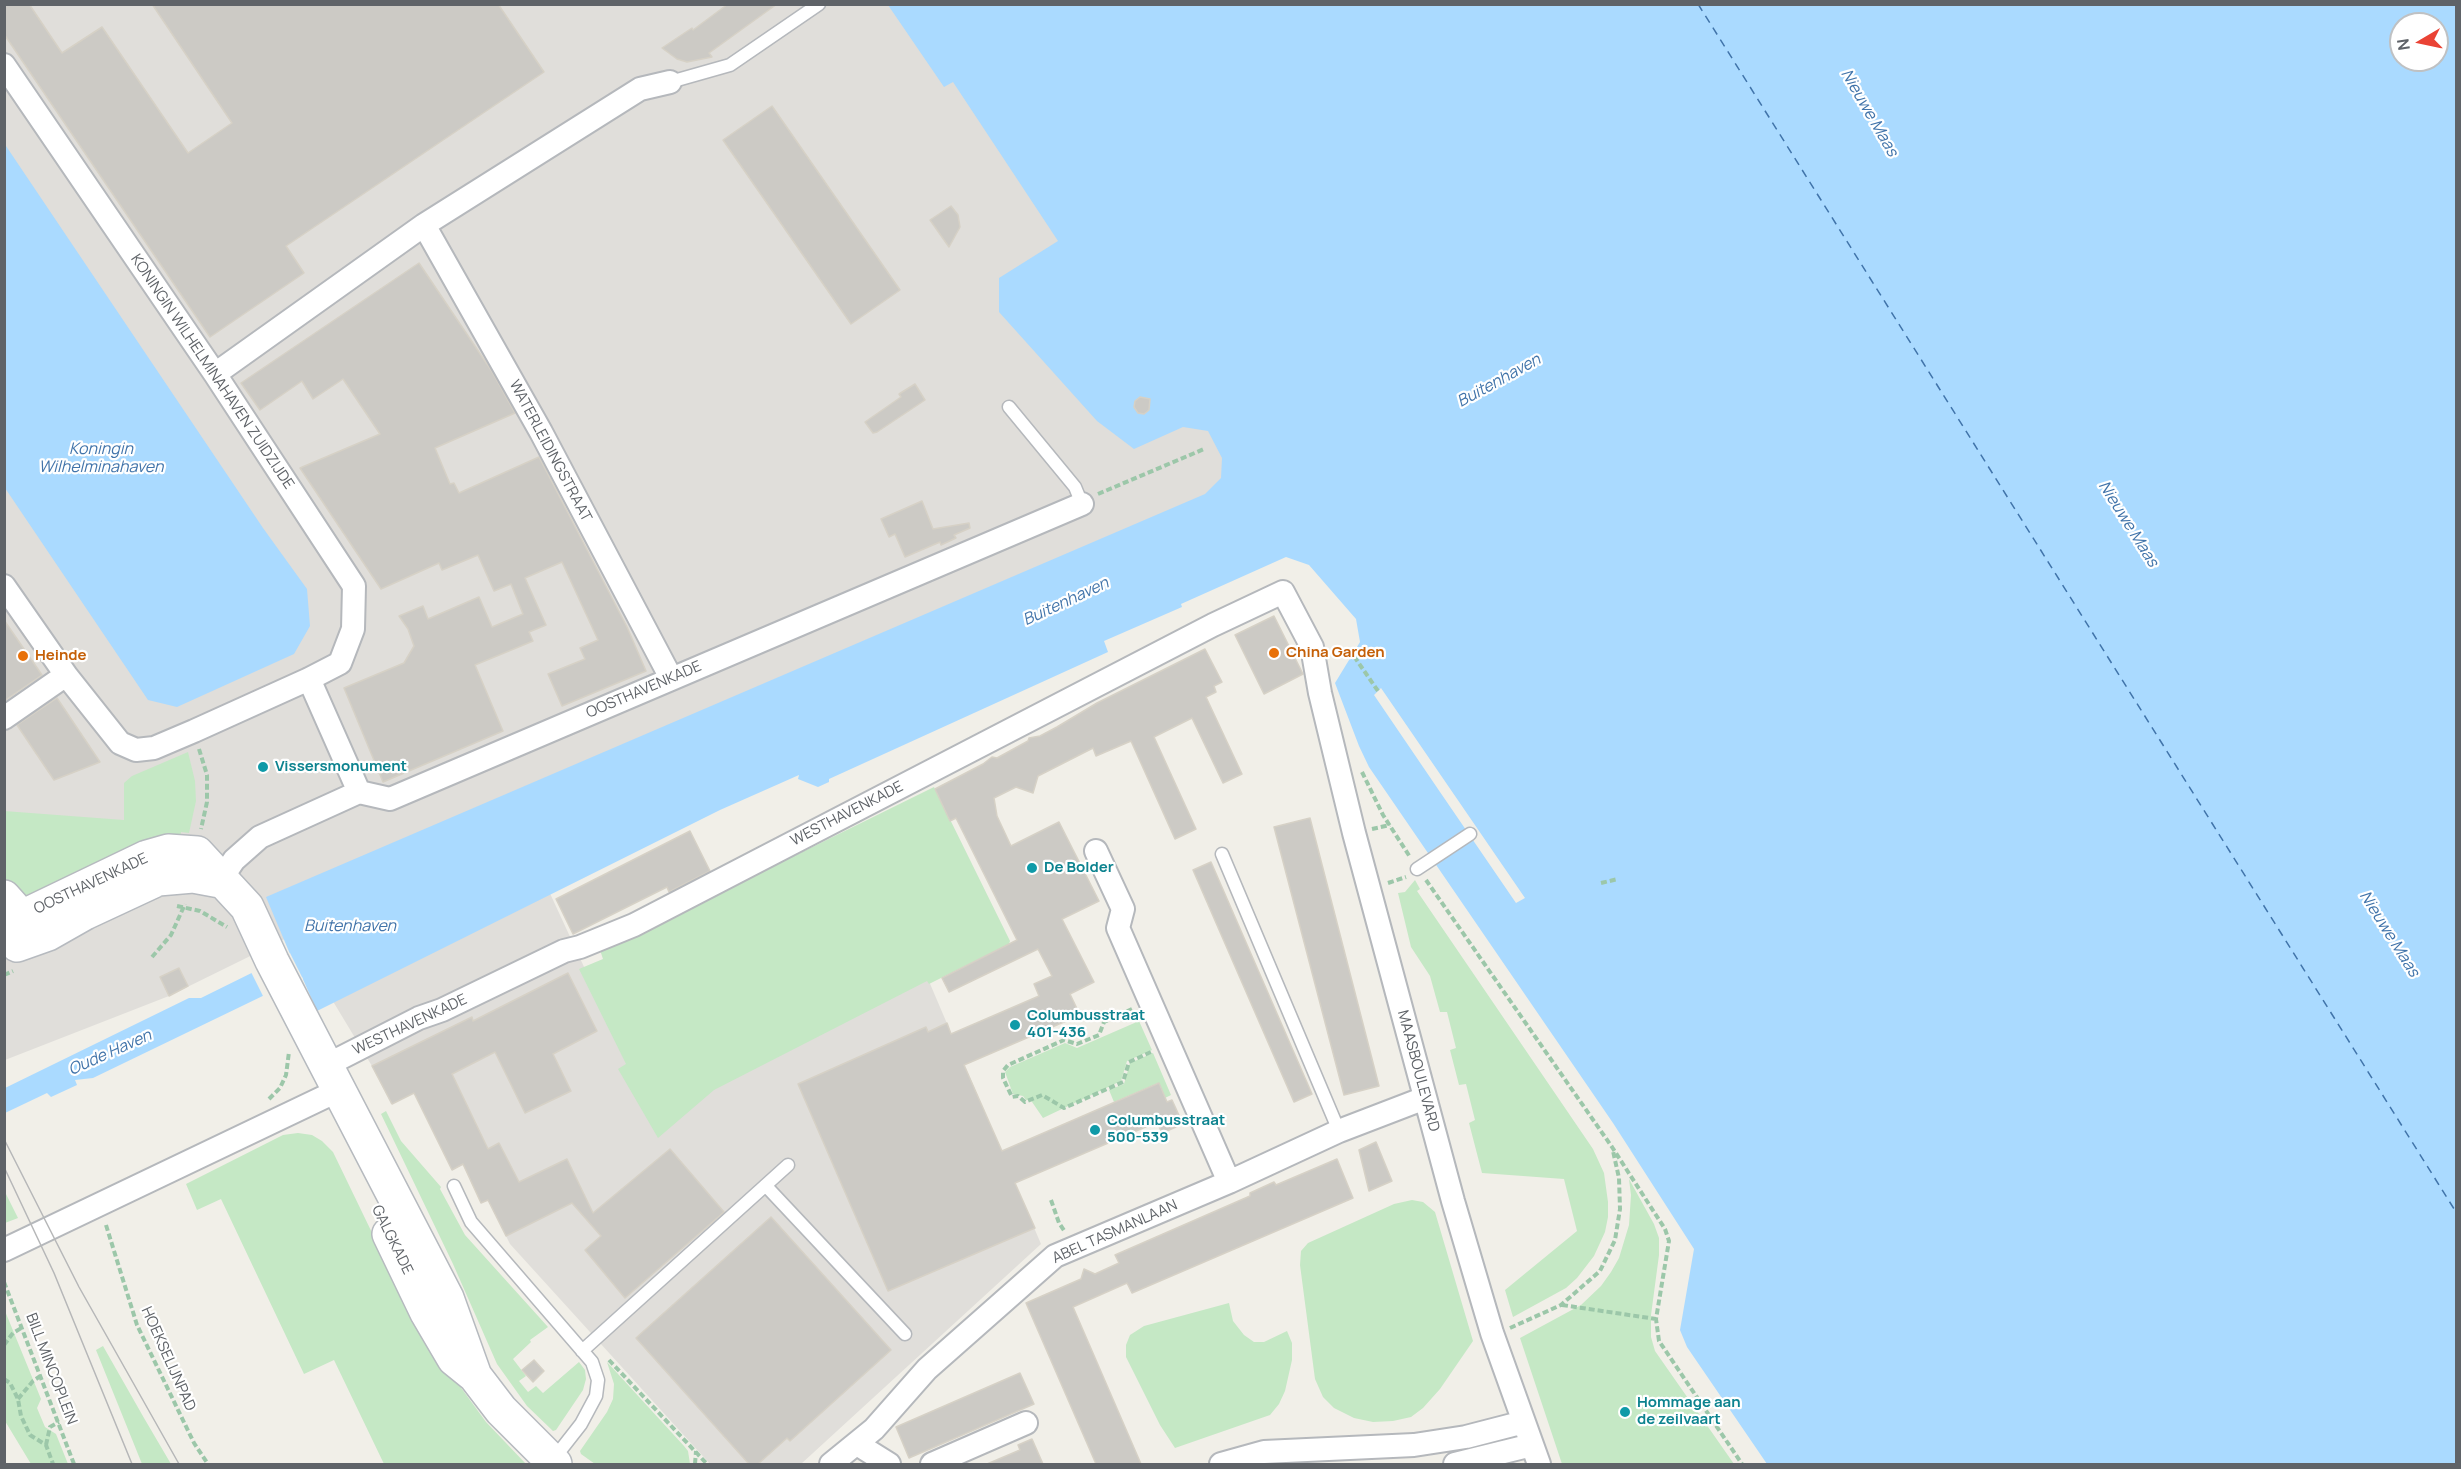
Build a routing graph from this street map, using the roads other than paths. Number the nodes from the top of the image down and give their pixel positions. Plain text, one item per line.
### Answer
1 (819, 4) edge
2 (4, 65) edge
3 (670, 82) joint
4 (424, 225) junction
5 (215, 374) junction
6 (1009, 407) dead end
7 (1092, 498) joint
8 (4, 586) edge
9 (1317, 673) joint
10 (66, 675) junction
11 (671, 678) junction
12 (309, 679) junction
13 (4, 718) edge
14 (359, 792) junction
15 (1470, 834) dead end
16 (1096, 851) dead end
17 (1222, 854) dead end
18 (1417, 868) road end
19 (199, 879) junction
20 (10, 928) edge
21 (333, 1077) junction
22 (1425, 1098) junction
23 (1339, 1131) junction
24 (788, 1165) dead end
25 (1229, 1182) junction
26 (454, 1186) dead end
27 (766, 1186) junction
28 (4, 1250) edge
29 (905, 1334) dead end
30 (582, 1351) junction
31 (1524, 1422) junction
32 (1026, 1423) dead end
33 (857, 1444) junction
34 (1535, 1455) edge
35 (553, 1463) edge
36 (831, 1464) edge
37 (889, 1464) edge
38 (932, 1464) edge
39 (1221, 1464) edge
40 (1455, 1464) edge

1 - 3 lane
2 - 5 street, KONINGIN WILHELMINAHAVEN ZUIDZIJDE
3 - 4 street
4 - 5 street
4 - 11 street, WATERLEIDINGSTRAAT
5 - 12 street, KONINGIN WILHELMINAHAVEN ZUIDZIJDE
6 - 7 lane
7 - 11 street, OOSTHAVENKADE
8 - 10 street, KONINGIN WILHELMINAHAVEN ZUIDZIJDE
9 - 21 street, WESTHAVENKADE
9 - 22 street, MAASBOULEVARD
10 - 12 street, KONINGIN WILHELMINAHAVEN ZUIDZIJDE
10 - 13 street
11 - 14 street, OOSTHAVENKADE
12 - 14 street
14 - 19 street
15 - 18 lane
16 - 25 street
17 - 23 lane
19 - 20 main road, OOSTHAVENKADE
19 - 21 main road
21 - 28 street, WESTHAVENKADE
21 - 35 main road, GALGKADE
22 - 23 street, ABEL TASMANLAAN
22 - 31 street, MAASBOULEVARD
23 - 25 street, ABEL TASMANLAAN
24 - 27 lane
25 - 33 street, ABEL TASMANLAAN
26 - 30 lane
27 - 29 lane
27 - 30 lane
30 - 35 lane
31 - 34 street, MAASBOULEVARD
31 - 39 street
32 - 38 street
33 - 36 street, ABEL TASMANLAAN
33 - 37 street
34 - 40 street

